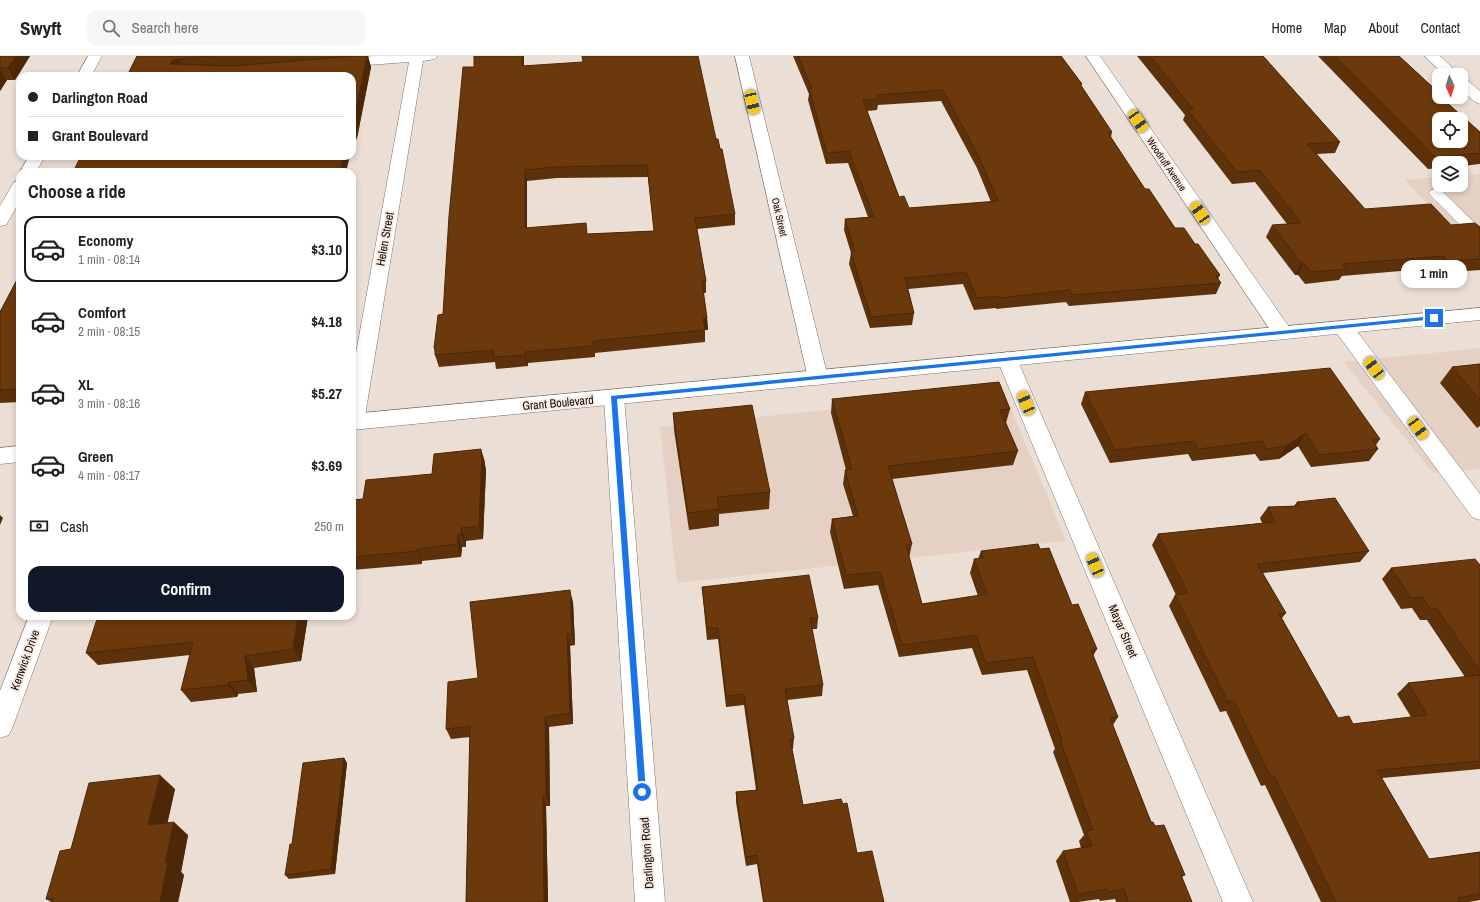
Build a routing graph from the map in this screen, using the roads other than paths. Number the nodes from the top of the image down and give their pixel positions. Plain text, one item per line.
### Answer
1 (95, 56) edge
2 (422, 56) edge
3 (742, 56) edge
4 (1093, 56) edge
5 (1432, 56) edge
6 (324, 64) edge
7 (1445, 68) edge
8 (86, 72) edge
9 (1468, 82) edge
10 (1480, 99) edge
11 (16, 193) edge
12 (1436, 193) dead end
13 (0, 221) edge
14 (1480, 237) edge
15 (1480, 314) edge
16 (1343, 326) junction
17 (1282, 332) junction
18 (1007, 359) junction
19 (818, 378) junction
20 (614, 397) junction
21 (356, 406) edge
22 (356, 422) edge
23 (16, 454) edge
24 (0, 456) edge
25 (1480, 511) edge
26 (40, 620) edge
27 (0, 726) edge
28 (650, 902) edge
29 (1238, 902) edge

1 - 8 street
2 - 6 street
2 - 21 street, Helen Street
3 - 19 street, Oak Street
4 - 17 street, Woodruff Avenue
5 - 7 street
9 - 10 street
11 - 13 street
12 - 14 lane
15 - 16 street, Grant Boulevard
16 - 17 street, Grant Boulevard
16 - 25 street
17 - 18 street, Grant Boulevard
18 - 19 street, Grant Boulevard
18 - 29 street, Mayar Street
19 - 20 street, Grant Boulevard
20 - 22 street, Grant Boulevard
20 - 28 street, Darlington Road
23 - 24 street
26 - 27 street, Kenwick Drive

